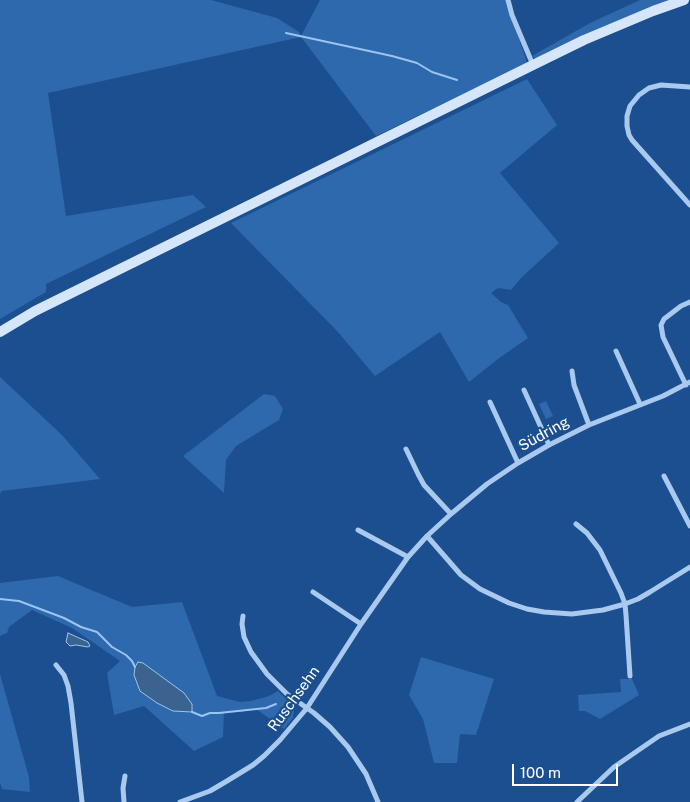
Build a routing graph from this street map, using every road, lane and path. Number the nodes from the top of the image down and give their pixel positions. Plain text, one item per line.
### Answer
1 (508, 0) edge
2 (684, 0) edge
3 (533, 65) junction
4 (690, 88) edge
5 (690, 205) edge
6 (690, 302) edge
7 (0, 332) edge
8 (616, 351) dead end
9 (572, 371) dead end
10 (688, 384) edge
11 (524, 390) dead end
12 (490, 402) dead end
13 (640, 404) junction
14 (589, 425) junction
15 (549, 445) junction
16 (406, 449) dead end
17 (518, 463) junction
18 (664, 476) dead end
19 (451, 514) junction
20 (576, 524) dead end
21 (690, 526) edge
22 (358, 530) dead end
23 (427, 536) junction
24 (408, 557) junction
25 (690, 567) edge
26 (313, 592) dead end
27 (381, 596) joint
28 (624, 604) junction
29 (243, 616) dead end
30 (361, 624) junction
31 (56, 666) dead end
32 (630, 676) dead end
33 (307, 708) junction
34 (690, 724) edge
35 (125, 776) dead end
36 (82, 802) edge
37 (124, 802) edge
38 (180, 802) edge
39 (378, 802) edge
40 (577, 802) edge

1 - 3 street
2 - 3 main road
3 - 7 main road
4 - 5 street
6 - 10 street
8 - 13 street
9 - 14 street
10 - 13 street, Südring
11 - 15 street
12 - 17 street
13 - 14 street, Südring
14 - 15 street, Südring
15 - 17 street, Südring
16 - 19 street
17 - 19 street, Südring
18 - 21 street
19 - 23 street, Südring
20 - 28 street
22 - 24 street
23 - 24 street, Südring
23 - 28 street
24 - 27 street, Südring
25 - 28 street
26 - 30 street
27 - 30 street, Ruschsehn
28 - 32 street
29 - 33 street
30 - 33 street, Ruschsehn
31 - 36 street
33 - 38 street, Ruschsehn
33 - 39 street
34 - 40 street
35 - 37 street

